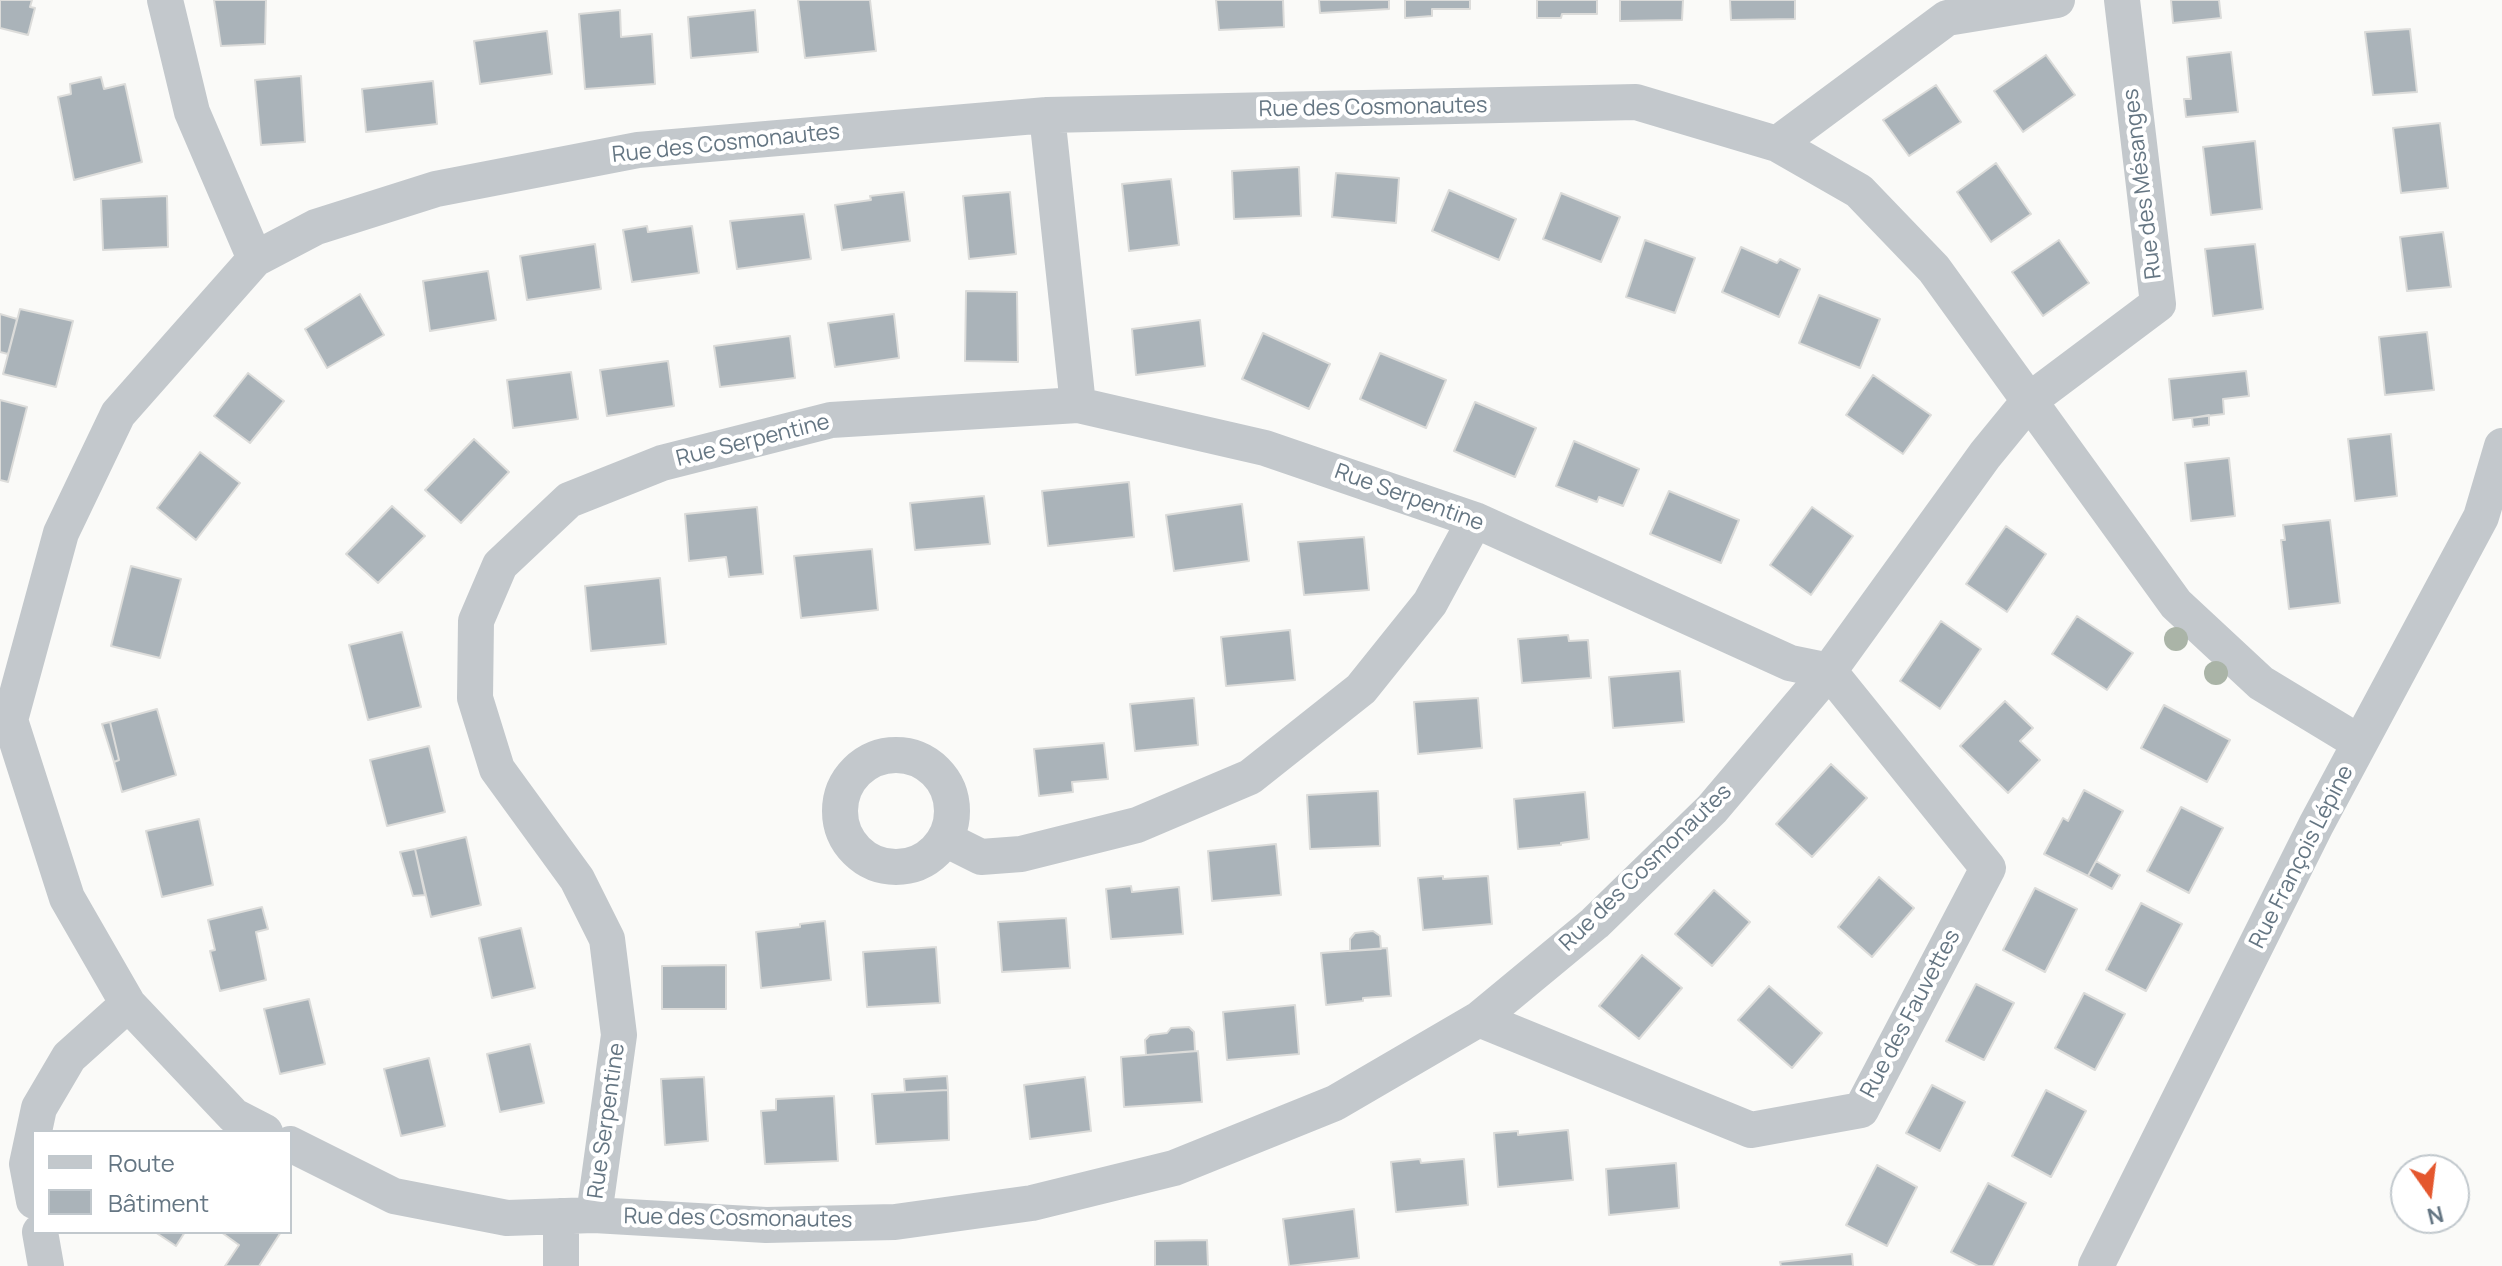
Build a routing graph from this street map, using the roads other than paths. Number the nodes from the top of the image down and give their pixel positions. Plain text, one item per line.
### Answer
1 (165, 0) edge
2 (2057, 0) edge
3 (2122, 0) edge
4 (1047, 115) junction
5 (1777, 144) junction
6 (255, 259) junction
7 (2030, 400) junction
8 (1078, 405) junction
9 (2502, 446) edge
10 (1475, 520) junction
11 (1829, 671) junction
12 (5, 721) edge
13 (2360, 743) junction
14 (945, 839) dead end
15 (128, 1004) junction
16 (1479, 1019) junction
17 (34, 1130) edge
18 (261, 1130) edge
19 (32, 1141) edge
20 (292, 1145) edge
21 (32, 1190) edge
22 (577, 1216) junction
23 (40, 1234) edge
24 (46, 1266) edge
25 (561, 1266) edge
26 (2096, 1266) edge

1 - 6 street
2 - 5 street
3 - 7 street, Rue des Mésanges
4 - 5 street, Rue des Cosmonautes
4 - 6 street, Rue des Cosmonautes
4 - 8 street
5 - 7 street, Rue des Cosmonautes
6 - 12 street, Rue des Cosmonautes
7 - 11 street, Rue des Cosmonautes
7 - 13 street, Rue des Cosmonautes
8 - 10 street, Rue Serpentine
8 - 22 street, Rue Serpentine
9 - 13 street, Rue François Lépine
10 - 11 street, Rue Serpentine
10 - 14 street
11 - 16 street, Rue des Cosmonautes
11 - 16 street, Rue des Fauvettes
12 - 15 street, Rue des Cosmonautes
13 - 26 street, Rue François Lépine
15 - 17 street
15 - 18 street, Rue des Cosmonautes
16 - 22 street, Rue des Cosmonautes
19 - 21 street
20 - 22 street, Rue des Cosmonautes
22 - 25 street, Rue Serpentine
23 - 24 street

